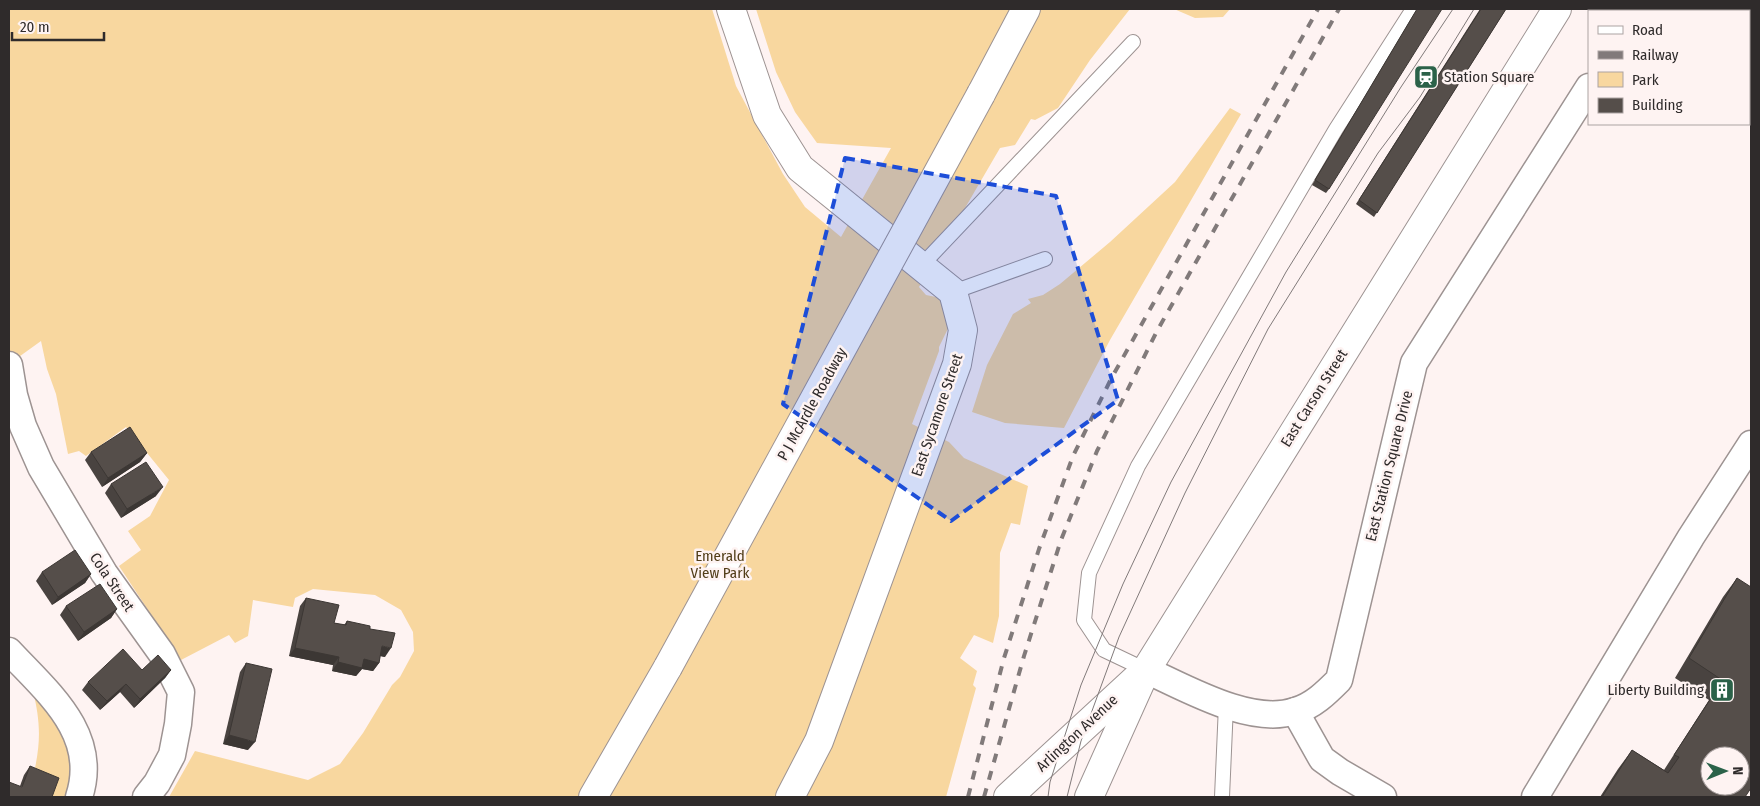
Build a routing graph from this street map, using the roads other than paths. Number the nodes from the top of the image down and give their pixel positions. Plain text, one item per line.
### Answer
1 (732, 9) edge
2 (1026, 9) edge
3 (1413, 9) edge
4 (1557, 9) edge
5 (1133, 42) dead end
6 (1588, 89) edge
7 (1045, 259) dead end
8 (921, 266) junction
9 (953, 292) junction
10 (9, 365) edge
11 (1751, 444) edge
12 (9, 651) edge
13 (1146, 670) junction
14 (1226, 705) junction
15 (1295, 712) junction
16 (80, 797) edge
17 (146, 797) edge
18 (593, 797) edge
19 (790, 797) edge
20 (1008, 797) edge
21 (1089, 797) edge
22 (1222, 797) edge
23 (1383, 797) edge
24 (1535, 797) edge

1 - 8 main road
2 - 18 main road, P J McArdle Roadway, bridge
3 - 13 lane
4 - 13 main road, East Carson Street
5 - 8 lane
6 - 15 street, East Station Square Drive
7 - 9 lane
8 - 9 main road
9 - 19 main road, East Sycamore Street
10 - 17 street, Cola Street
11 - 24 street
12 - 16 street
13 - 14 street, East Station Square Drive
13 - 20 main road, Arlington Avenue
13 - 21 main road, East Carson Street
14 - 15 street, East Station Square Drive
14 - 22 lane
15 - 23 street

